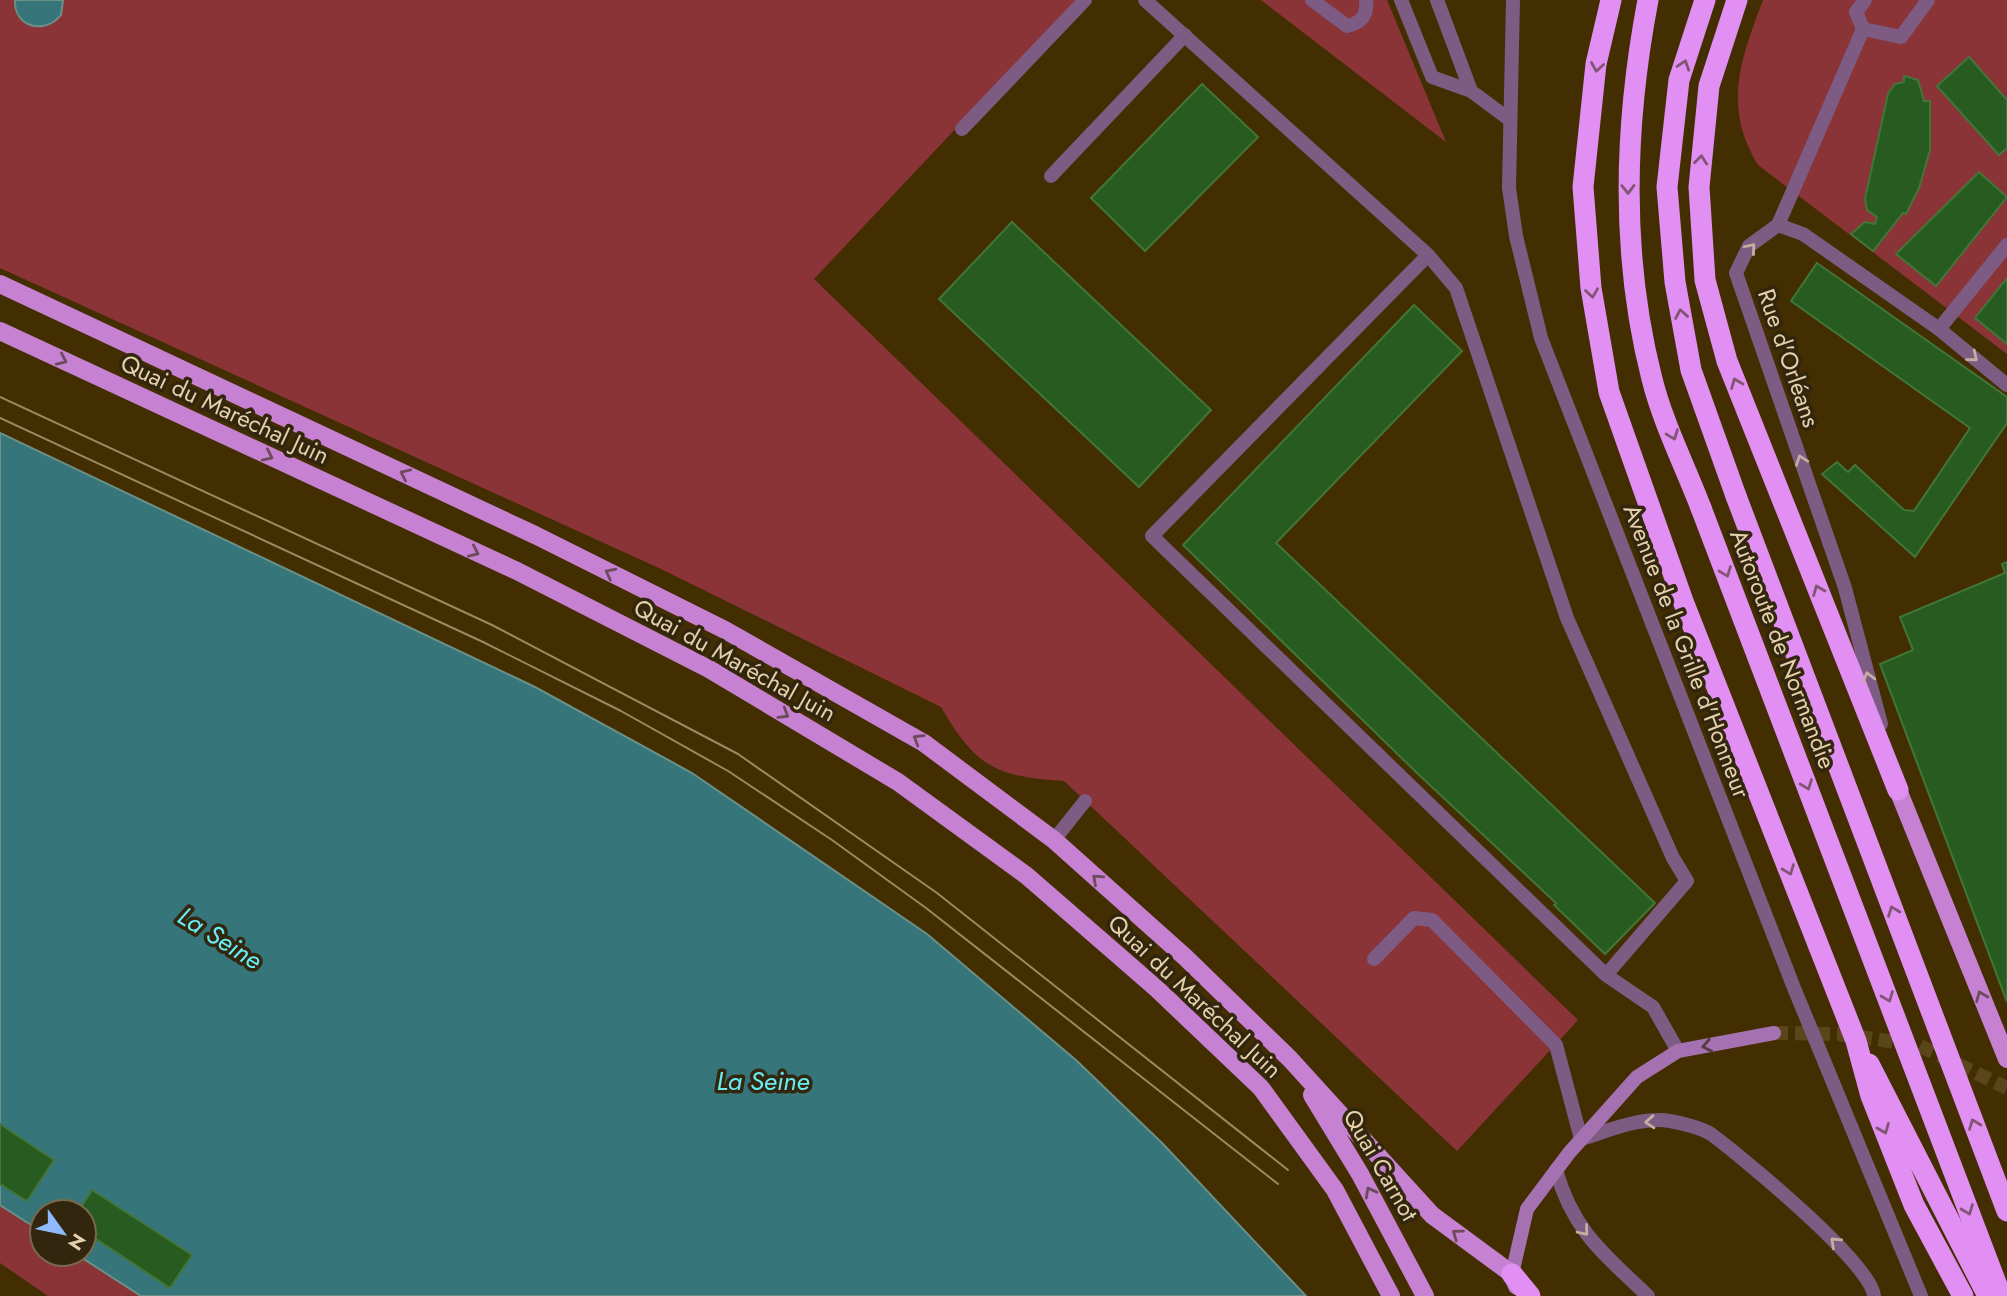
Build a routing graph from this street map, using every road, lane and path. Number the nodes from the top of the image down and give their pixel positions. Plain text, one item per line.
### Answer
1 (1085, 0) edge
2 (1145, 0) edge
3 (1312, 0) edge
4 (1366, 0) edge
5 (1401, 0) edge
6 (1437, 0) edge
7 (1513, 0) edge
8 (1611, 0) edge
9 (1648, 0) edge
10 (1704, 0) edge
11 (1737, 0) edge
12 (1865, 0) edge
13 (1928, 0) edge
14 (1863, 29) junction
15 (1185, 35) junction
16 (1471, 91) junction
17 (1510, 120) junction
18 (962, 129) dead end
19 (1051, 176) dead end
20 (1778, 225) junction
21 (2007, 245) edge
22 (1428, 255) junction
23 (0, 284) edge
24 (1939, 329) junction
25 (0, 331) edge
26 (2007, 385) edge
27 (1898, 790) junction
28 (1085, 801) dead end
29 (1054, 840) junction
30 (1374, 959) dead end
31 (1606, 975) junction
32 (1774, 1033) tunnel mouth
33 (1856, 1041) junction
34 (1678, 1051) junction
35 (1290, 1059) junction
36 (2007, 1059) edge
37 (1581, 1139) junction
38 (1556, 1170) junction
39 (2007, 1211) edge
40 (1512, 1274) junction
41 (1391, 1296) edge
42 (1425, 1296) edge
43 (1510, 1296) edge
44 (1520, 1296) edge
45 (1531, 1296) edge
46 (1648, 1296) edge
47 (1874, 1296) edge
48 (1921, 1296) edge
49 (1963, 1296) edge
50 (1987, 1296) edge
51 (2001, 1296) edge

1 - 18 street
2 - 15 street
3 - 4 street
5 - 16 street
6 - 16 street
7 - 17 street, Avenue de la Grille d'Honneur
8 -> 33 highway
9 -> 51 highway, Autoroute de Normandie, bridge
39 -> 10 highway, Autoroute de Normandie, bridge
27 -> 11 highway
12 - 14 street
13 - 14 street
14 - 20 street
15 - 19 street
15 - 22 street
16 - 17 street
17 - 48 street, Avenue de la Grille d'Honneur
20 - 24 street
27 -> 20 street, Rue d'Orléans
21 - 24 street
22 - 31 street
22 - 31 street
29 -> 23 main road, Quai du Maréchal Juin
24 -> 26 street
25 -> 41 main road, Quai du Maréchal Juin
36 -> 27 main road
28 - 29 street
35 -> 29 main road, Quai du Maréchal Juin
30 - 37 street
31 - 34 street
32 -> 34 main road
33 -> 49 highway
33 - 50 highway
34 - 37 main road
40 -> 35 main road
42 -> 35 main road, Quai Carnot
37 - 38 main road
47 -> 37 street
38 - 40 main road
38 -> 46 street
40 - 43 main road
40 - 44 main road
40 - 45 highway

